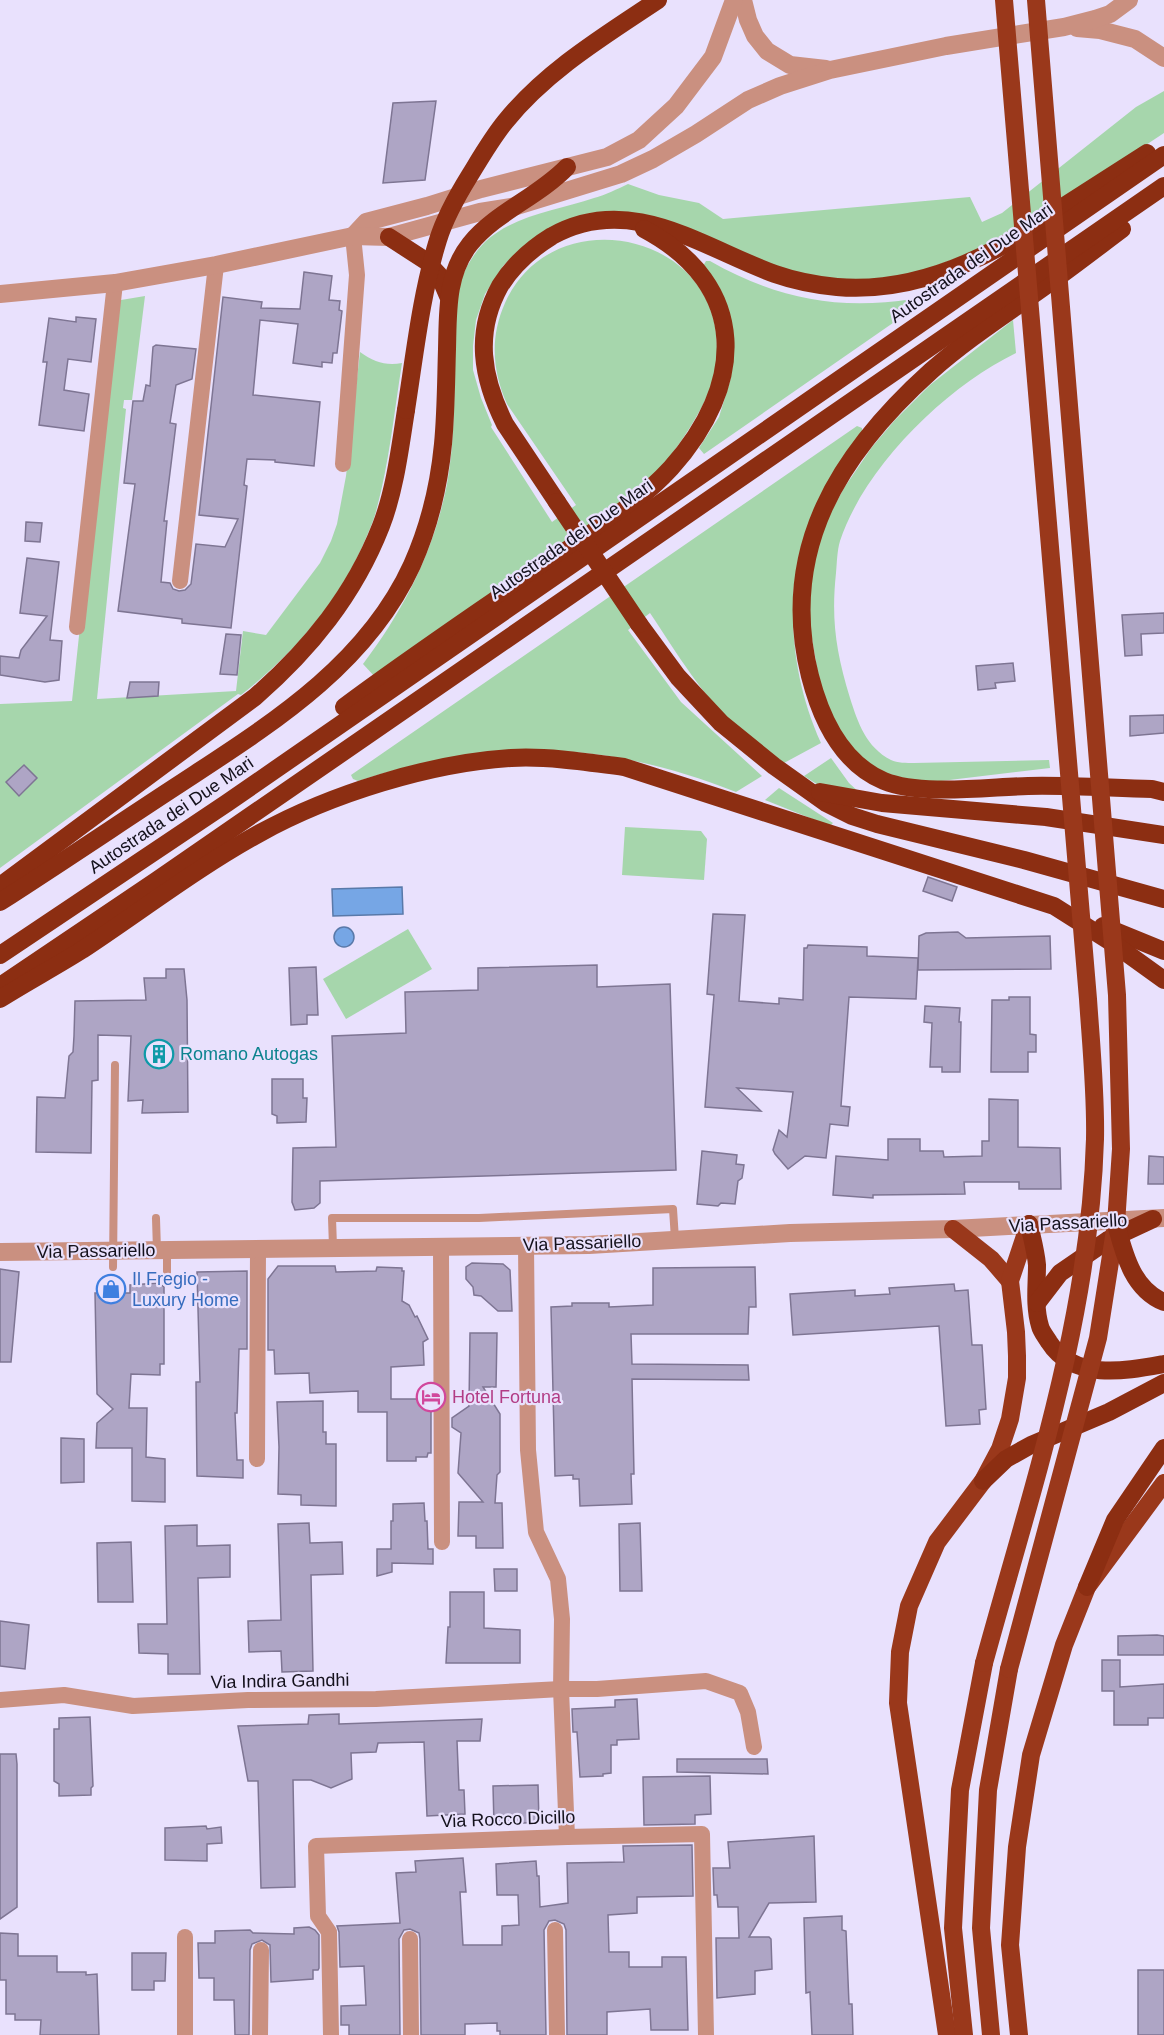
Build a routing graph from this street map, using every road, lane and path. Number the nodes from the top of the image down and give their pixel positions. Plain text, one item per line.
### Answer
1 (658, 0) edge
2 (734, 0) edge
3 (743, 0) edge
4 (1004, 0) edge
5 (1036, 0) edge
6 (1129, 0) edge
7 (1064, 27) junction
8 (1164, 58) edge
9 (830, 70) junction
10 (1164, 142) edge
11 (1164, 155) edge
12 (567, 167) junction
13 (1164, 186) edge
14 (1164, 197) edge
15 (517, 206) junction
16 (620, 221) junction
17 (353, 236) junction
18 (389, 237) junction
19 (216, 265) junction
20 (115, 283) junction
21 (0, 294) edge
22 (448, 296) junction
23 (344, 464) dead end
24 (180, 581) dead end
25 (77, 627) dead end
26 (807, 789) junction
27 (1164, 792) edge
28 (1164, 835) edge
29 (142, 861) junction
30 (0, 886) edge
31 (1164, 899) edge
32 (0, 902) edge
33 (1054, 906) junction
34 (1164, 951) edge
35 (0, 955) edge
36 (1164, 980) edge
37 (0, 986) edge
38 (0, 999) edge
39 (115, 1065) dead end
40 (156, 1218) dead end
41 (1158, 1219) edge
42 (1029, 1224) junction
43 (1116, 1224) junction
44 (953, 1229) junction
45 (675, 1239) junction
46 (526, 1245) junction
47 (333, 1247) junction
48 (441, 1247) junction
49 (162, 1250) junction
50 (258, 1250) junction
51 (0, 1252) edge
52 (113, 1259) junction
53 (167, 1281) dead end
54 (1010, 1281) junction
55 (1164, 1302) edge
56 (1037, 1303) junction
57 (1164, 1364) edge
58 (1164, 1383) edge
59 (1164, 1448) edge
60 (257, 1459) dead end
61 (983, 1481) junction
62 (1164, 1483) edge
63 (442, 1542) dead end
64 (1087, 1587) junction
65 (561, 1689) junction
66 (0, 1700) edge
67 (754, 1747) dead end
68 (567, 1837) junction
69 (555, 1930) dead end
70 (185, 1937) dead end
71 (410, 1939) dead end
72 (261, 1950) dead end
73 (185, 2035) edge
74 (260, 2035) edge
75 (331, 2035) edge
76 (411, 2035) edge
77 (557, 2035) edge
78 (706, 2035) edge
79 (948, 2035) edge
80 (964, 2035) edge
81 (991, 2035) edge
82 (1019, 2035) edge

1 - 30 highway, bridge
2 - 12 street
3 - 9 street
4 - 80 highway, bridge
5 - 43 highway, bridge
6 - 7 street
7 - 8 street
7 - 9 street
9 - 15 street
10 - 16 highway
11 - 29 highway, Autostrada dei Due Mari
12 - 15 highway
12 - 17 street
13 - 37 highway
14 - 27 highway
15 - 18 street
15 - 22 highway
16 - 26 highway, bridge
16 - 29 highway
17 - 18 street
17 - 19 street
17 - 23 street
18 - 22 highway
19 - 20 street
19 - 24 street
20 - 21 street
20 - 25 street
22 - 32 highway
26 - 28 highway
26 - 31 highway
29 - 35 highway, Autostrada dei Due Mari
33 - 34 highway
33 - 36 highway
33 - 38 highway
39 - 52 lane
40 - 49 lane
41 - 42 street, Via Passariello
41 - 56 highway
42 - 44 street, Via Passariello
42 - 54 highway
42 - 56 highway
43 - 55 highway, bridge
43 - 81 highway, bridge
44 - 45 street, Via Passariello
44 - 54 highway
45 - 46 street, Via Passariello
45 - 47 lane
46 - 48 street, Via Passariello
46 - 65 street
47 - 48 street, Via Passariello
47 - 50 street, Via Passariello
48 - 63 street
49 - 50 street, Via Passariello
49 - 52 street, Via Passariello
49 - 53 lane
50 - 60 street
51 - 52 street, Via Passariello
54 - 61 highway
56 - 57 highway
58 - 61 highway
59 - 64 highway
61 - 79 highway
62 - 64 highway
64 - 82 highway
65 - 66 street, Via Indira Gandhi
65 - 67 street, Via Indira Gandhi
65 - 68 street
68 - 75 street, Via Rocco Dicillo
68 - 78 street, Via Rocco Dicillo
69 - 77 street
70 - 73 street
71 - 76 street
72 - 74 street

